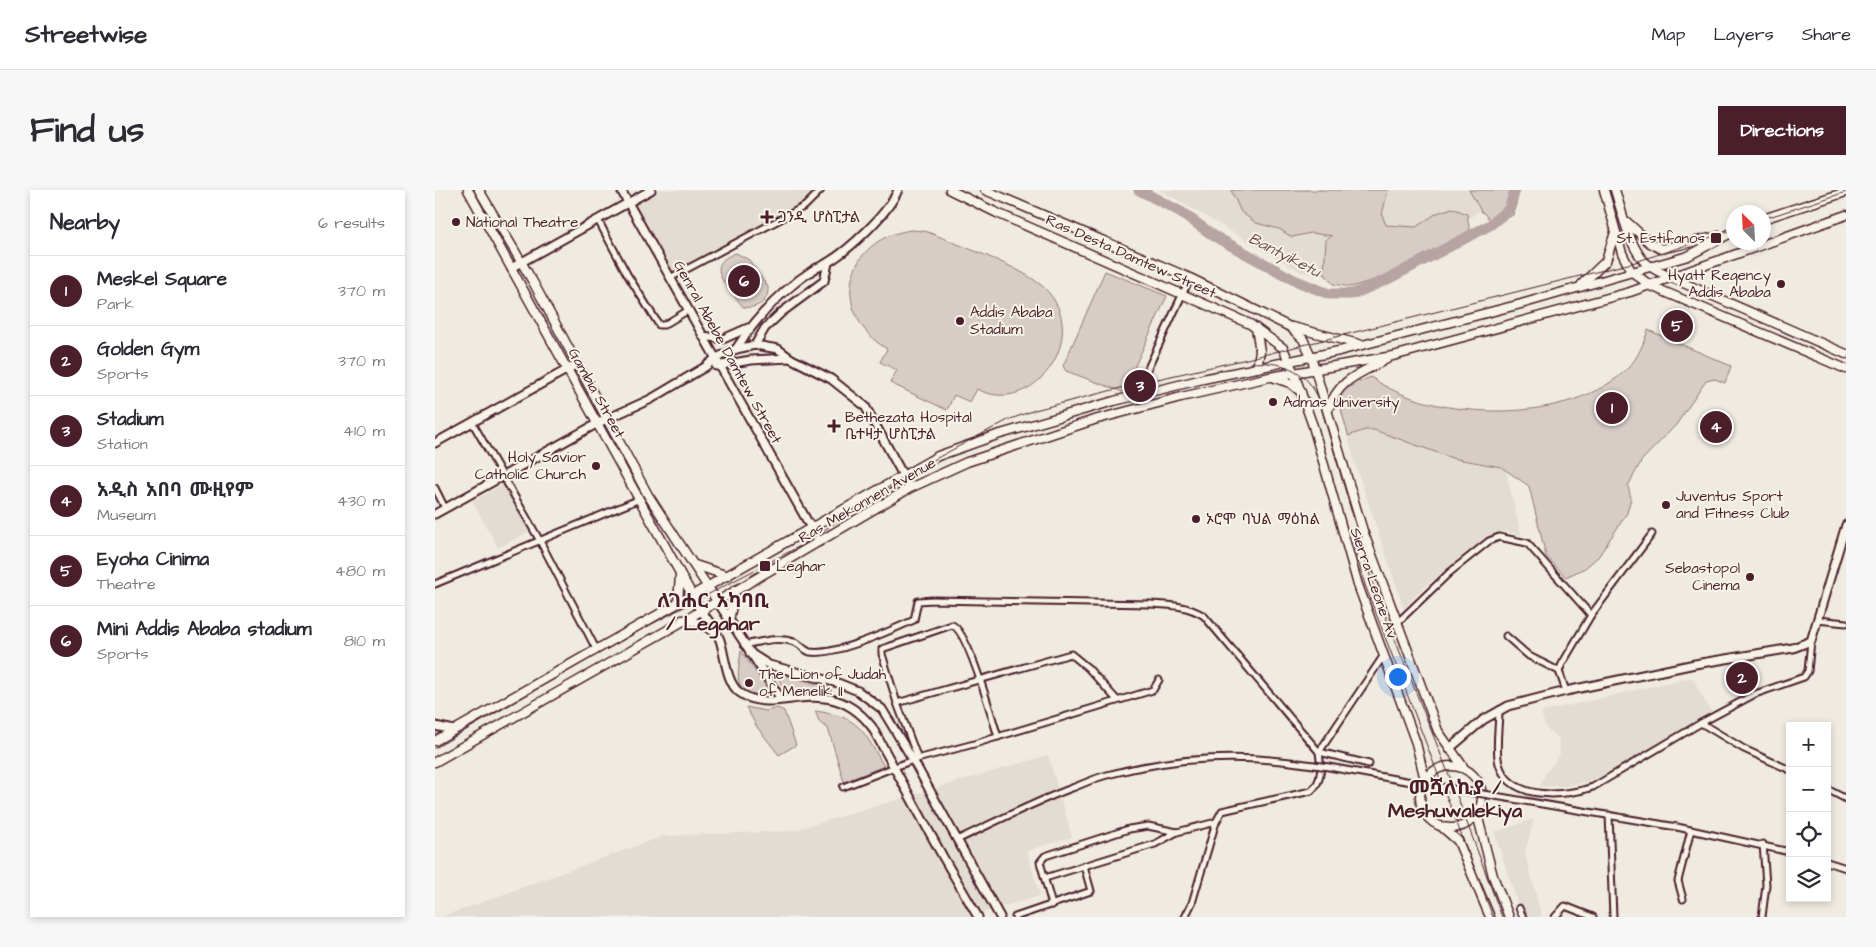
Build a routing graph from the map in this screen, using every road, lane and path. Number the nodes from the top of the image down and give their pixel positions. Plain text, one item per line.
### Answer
1 (621, 190) edge
2 (651, 190) edge
3 (821, 190) edge
4 (898, 190) edge
5 (950, 190) edge
6 (985, 190) edge
7 (1604, 190) edge
8 (1615, 190) edge
9 (473, 191) edge
10 (1846, 192) edge
11 (629, 202) junction
12 (1846, 215) edge
13 (1771, 216) edge
14 (598, 220) junction
15 (1626, 221) junction
16 (1615, 230) junction
17 (1726, 234) edge
18 (1726, 236) edge
19 (520, 262) junction
20 (828, 263) junction
21 (1650, 266) junction
22 (511, 268) junction
23 (1631, 271) junction
24 (670, 278) junction
25 (1190, 278) junction
26 (1672, 278) junction
27 (1651, 286) junction
28 (1580, 287) junction
29 (1183, 294) junction
30 (687, 311) junction
31 (750, 327) junction
32 (1290, 327) junction
33 (1785, 327) junction
34 (1256, 328) junction
35 (703, 336) junction
36 (1779, 340) junction
37 (755, 345) junction
38 (1361, 345) junction
39 (736, 348) junction
40 (1846, 354) edge
41 (1311, 356) junction
42 (1393, 356) junction
43 (716, 358) junction
44 (789, 358) junction
45 (1289, 360) junction
46 (577, 364) junction
47 (720, 365) junction
48 (705, 368) junction
49 (1257, 368) junction
50 (1315, 368) junction
51 (1846, 369) edge
52 (568, 370) junction
53 (1294, 373) junction
54 (1270, 377) junction
55 (1301, 392) junction
56 (1135, 396) junction
57 (1328, 410) junction
58 (609, 420) junction
59 (472, 422) junction
60 (598, 424) junction
61 (435, 443) edge
62 (903, 475) junction
63 (503, 477) junction
64 (435, 488) edge
65 (910, 488) junction
66 (641, 499) junction
67 (445, 508) junction
68 (435, 514) edge
69 (1846, 524) edge
70 (811, 528) junction
71 (1652, 534) dead end
72 (540, 541) junction
73 (819, 542) junction
74 (695, 565) junction
75 (680, 575) junction
76 (727, 576) junction
77 (435, 584) edge
78 (707, 586) junction
79 (735, 590) junction
80 (691, 595) junction
81 (677, 602) junction
82 (717, 602) junction
83 (701, 611) junction
84 (1591, 615) junction
85 (682, 620) junction
86 (1817, 620) junction
87 (729, 621) junction
88 (1397, 623) junction
89 (1846, 623) edge
90 (717, 634) junction
91 (1506, 636) dead end
92 (1811, 641) junction
93 (744, 645) junction
94 (596, 649) junction
95 (749, 653) junction
96 (1384, 655) junction
97 (1559, 671) junction
98 (980, 679) junction
99 (1159, 680) dead end
100 (1566, 691) junction
101 (781, 699) junction
102 (1117, 700) junction
103 (897, 703) junction
104 (1499, 710) junction
105 (1701, 723) junction
106 (435, 726) edge
107 (454, 730) junction
108 (998, 737) junction
109 (435, 741) edge
110 (1449, 749) junction
111 (1319, 752) junction
112 (916, 760) junction
113 (435, 762) edge
114 (1369, 764) dead end
115 (894, 766) junction
116 (1464, 768) junction
117 (1786, 768) edge
118 (1425, 780) junction
119 (843, 787) dead end
120 (1831, 791) edge
121 (1846, 799) edge
122 (1477, 814) junction
123 (1609, 815) junction
124 (1216, 822) junction
125 (1442, 827) junction
126 (1691, 830) junction
127 (1177, 832) junction
128 (957, 840) junction
129 (1763, 844) junction
130 (1786, 851) edge
131 (1831, 863) edge
132 (1084, 866) junction
133 (1846, 868) edge
134 (1045, 878) junction
135 (1683, 899) dead end
136 (1052, 904) junction
137 (1519, 908) dead end
138 (978, 917) edge
139 (1000, 917) edge
140 (1015, 917) edge
141 (1185, 917) edge
142 (1490, 917) edge
143 (1509, 917) edge
144 (1523, 917) edge
145 (1555, 917) edge
146 (1593, 917) edge
147 (1613, 917) edge
148 (1762, 917) edge

1 - 11 main road, Genral Abebe Damtew Street
2 - 11 main road
3 - 24 street
4 - 20 main road
5 - 29 main road, Ras Desta Damtew Street
6 - 25 main road, Ras Desta Damtew Street
7 - 16 main road
8 - 15 main road
9 - 19 main road, Gambia Street
9 - 22 main road, Gambia Street
10 - 13 main road
11 - 14 main road
11 - 24 main road, Genral Abebe Damtew Street
12 - 26 main road
14 - 19 main road
14 - 30 street
15 - 17 main road
15 - 21 main road
16 - 23 main road
16 - 28 main road
18 - 21 main road, Ras Mekonnen Avenue
19 - 22 main road
19 - 46 main road, Gambia Street
20 - 31 main road
20 - 37 main road
21 - 23 main road, Ras Mekonnen Avenue
21 - 26 main road
22 - 52 main road, Gambia Street
23 - 27 main road
23 - 28 main road, Ras Mekonnen Avenue
24 - 30 main road, Genral Abebe Damtew Street
25 - 29 street
25 - 32 main road, Ras Desta Damtew Street
26 - 27 main road
26 - 33 main road
27 - 36 main road
27 - 42 main road
28 - 38 main road, Ras Mekonnen Avenue
29 - 34 main road, Ras Desta Damtew Street
29 - 56 street
30 - 35 main road, Genral Abebe Damtew Street
31 - 35 main road
31 - 39 main road
32 - 38 main road
32 - 41 main road, Ras Desta Damtew Street
33 - 36 main road
33 - 40 main road
34 - 45 main road, Ras Desta Damtew Street
34 - 49 main road
35 - 43 main road, Genral Abebe Damtew Street
36 - 51 main road
37 - 39 main road
37 - 44 main road
38 - 41 main road, Ras Mekonnen Avenue
39 - 43 main road
41 - 45 main road, Ras Mekonnen Avenue
41 - 50 main road, Ras Desta Damtew Street
42 - 50 main road, Ras Mekonnen Avenue
42 - 57 main road
43 - 47 main road, Genral Abebe Damtew Street
43 - 48 main road
44 - 47 main road
44 - 62 main road
45 - 49 main road, Ras Mekonnen Avenue
45 - 53 main road, Ras Desta Damtew Street
46 - 52 main road
46 - 58 main road, Gambia Street
47 - 48 main road
47 - 70 main road, Genral Abebe Damtew Street
48 - 58 main road
49 - 56 main road, Ras Mekonnen Avenue
50 - 53 main road, Ras Mekonnen Avenue
50 - 57 main road, Ras Desta Damtew Street
52 - 59 main road
52 - 60 main road, Gambia Street
53 - 54 main road, Ras Mekonnen Avenue
53 - 55 main road, Sierra Leone Av
54 - 55 main road
54 - 65 main road, Ras Mekonnen Avenue
55 - 96 main road, Sierra Leone Av
56 - 62 main road, Ras Mekonnen Avenue
57 - 88 main road, Ras Desta Damtew Street
58 - 60 main road
58 - 74 main road, Gambia Street
59 - 61 main road
59 - 63 street
60 - 63 main road
60 - 66 main road, Gambia Street
62 - 65 main road
62 - 70 main road, Ras Mekonnen Avenue
63 - 67 main road
63 - 72 street
64 - 67 street
65 - 73 main road, Ras Mekonnen Avenue
66 - 72 street
66 - 75 main road, Gambia Street
67 - 68 main road
69 - 86 main road
70 - 73 main road, Genral Abebe Damtew Street
70 - 76 main road, Ras Mekonnen Avenue
71 - 84 street
72 - 77 street
72 - 94 street
73 - 79 main road, Ras Mekonnen Avenue
74 - 76 main road
74 - 78 main road, Gambia Street
75 - 80 main road, Gambia Street
75 - 81 main road
76 - 78 main road, Ras Mekonnen Avenue
78 - 80 main road, Ras Mekonnen Avenue
78 - 82 main road, Gambia Street
79 - 82 main road, Ras Mekonnen Avenue
79 - 87 main road
80 - 81 main road, Ras Mekonnen Avenue
80 - 83 main road, Gambia Street
81 - 94 main road, Ras Mekonnen Avenue
82 - 83 main road, Ras Mekonnen Avenue
82 - 87 main road
83 - 85 main road, Ras Mekonnen Avenue
83 - 90 main road
84 - 88 street
84 - 97 street
85 - 90 main road
85 - 113 main road, Ras Mekonnen Avenue
86 - 89 street
86 - 92 main road
87 - 93 main road
88 - 110 main road, Ras Desta Damtew Street
90 - 101 main road
91 - 97 street
92 - 100 main road
92 - 105 street
93 - 95 main road
93 - 111 street
94 - 107 main road, Ras Mekonnen Avenue
95 - 101 main road
95 - 112 main road
96 - 111 street
96 - 118 main road, Sierra Leone Av
97 - 100 street
98 - 102 street
98 - 103 street
98 - 103 street
98 - 108 street
99 - 102 street
100 - 104 main road
101 - 115 main road
102 - 108 street
103 - 112 street
104 - 105 street
104 - 110 main road
105 - 117 street
106 - 107 main road
107 - 109 main road, Ras Mekonnen Avenue
108 - 112 street
110 - 116 main road, Ras Desta Damtew Street
111 - 114 street
111 - 124 street
112 - 115 street
112 - 128 main road
115 - 119 street
115 - 138 main road
116 - 118 main road
116 - 122 main road
118 - 125 main road
120 - 121 street
122 - 125 main road
122 - 143 main road
123 - 126 street
123 - 128 street, bridge
123 - 147 street
124 - 127 street
124 - 141 street
125 - 142 main road
126 - 129 street
126 - 135 street
127 - 132 street
127 - 134 street
128 - 139 main road
129 - 130 street
129 - 148 street
131 - 133 street
132 - 134 street
132 - 136 street
134 - 136 street
136 - 140 street
137 - 144 street
145 - 146 street

